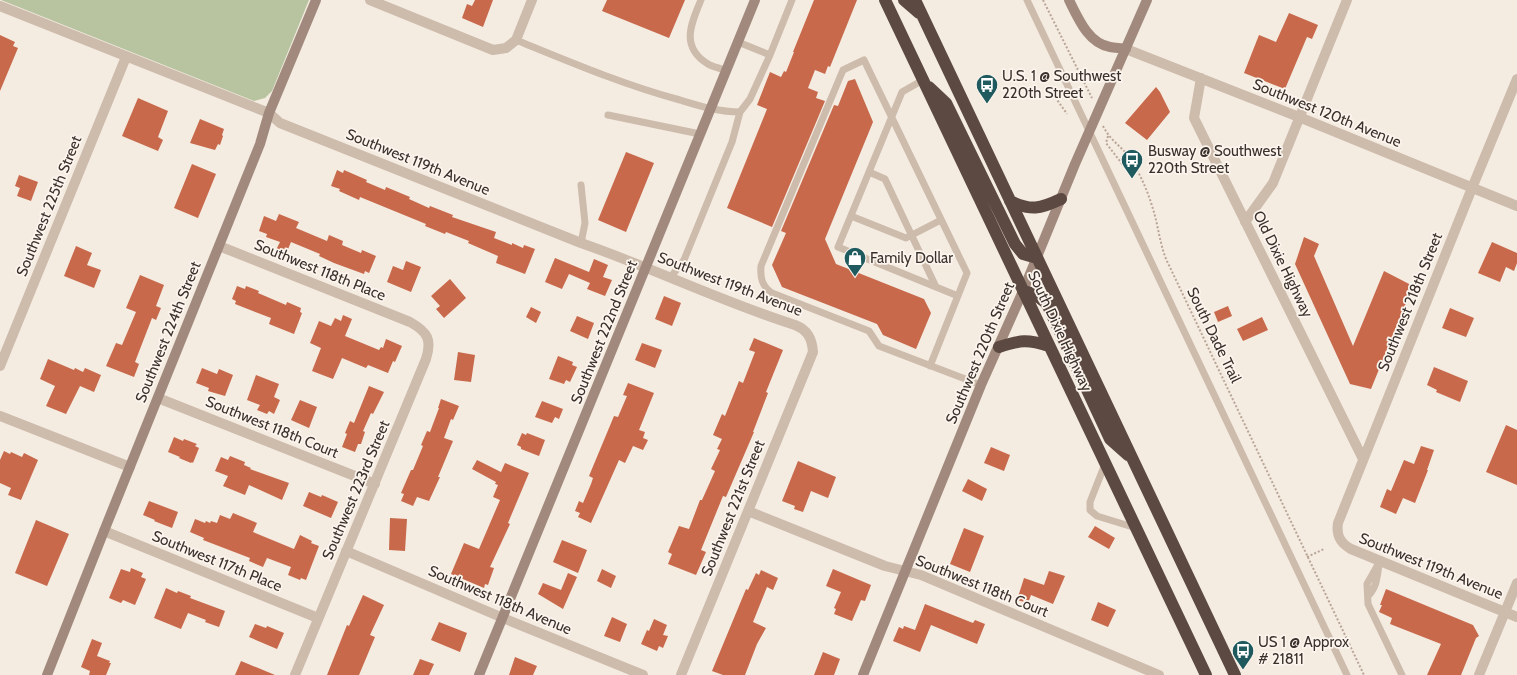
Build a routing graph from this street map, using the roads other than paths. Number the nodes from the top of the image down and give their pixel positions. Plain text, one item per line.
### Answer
1 (316, 0) edge
2 (370, 0) edge
3 (532, 0) edge
4 (700, 0) edge
5 (755, 0) edge
6 (792, 0) edge
7 (885, 0) edge
8 (904, 0) edge
9 (915, 0) edge
10 (1027, 0) edge
11 (1069, 0) edge
12 (1146, 0) edge
13 (1347, 0) edge
14 (0, 6) edge
15 (922, 15) junction
16 (516, 40) junction
17 (738, 42) junction
18 (1126, 49) junction
19 (770, 55) junction
20 (126, 57) junction
21 (726, 70) junction
22 (1201, 78) junction
23 (1517, 79) edge
24 (923, 80) junction
25 (710, 109) junction
26 (740, 112) junction
27 (269, 113) junction
28 (608, 114) dead end
29 (892, 117) junction
30 (1299, 117) junction
31 (1089, 132) junction
32 (700, 134) junction
33 (869, 172) junction
34 (581, 185) dead end
35 (1472, 188) junction
36 (1061, 199) junction
37 (1010, 201) junction
38 (1517, 206) edge
39 (851, 216) junction
40 (942, 220) junction
41 (1245, 222) junction
42 (912, 235) junction
43 (581, 243) junction
44 (219, 246) junction
45 (1037, 258) junction
46 (646, 268) junction
47 (670, 278) junction
48 (936, 287) junction
49 (1023, 291) junction
50 (958, 296) junction
51 (410, 322) joint
52 (1049, 346) junction
53 (999, 347) junction
54 (813, 352) joint
55 (0, 366) edge
56 (930, 366) junction
57 (981, 385) junction
58 (158, 398) junction
59 (0, 416) edge
60 (1363, 459) junction
61 (1134, 460) junction
62 (1105, 464) junction
63 (130, 467) junction
64 (375, 484) junction
65 (748, 511) junction
66 (1136, 528) junction
67 (104, 531) junction
68 (1338, 537) joint
69 (346, 551) junction
70 (1380, 561) junction
71 (906, 572) junction
72 (1517, 583) edge
73 (1505, 612) junction
74 (1517, 617) edge
75 (318, 618) junction
76 (503, 618) junction
77 (1232, 672) edge
78 (47, 675) edge
79 (295, 675) edge
80 (479, 675) edge
81 (643, 675) edge
82 (681, 675) edge
83 (863, 675) edge
84 (1159, 675) edge
85 (1206, 675) edge
86 (1347, 675) edge
87 (1402, 675) edge
88 (1479, 675) edge

1 - 27 street, Southwest 224th Street
2 - 16 street
3 - 16 street
4 - 21 lane
5 - 17 street, Southwest 222nd Street
6 - 19 lane
7 - 24 highway, South Dixie Highway
8 - 15 highway
9 - 15 highway, South Dixie Highway
10 - 31 lane
11 - 18 street
12 - 18 street, Southwest 220th Street
13 - 30 street
14 - 20 street, Southwest 119th Avenue
15 - 37 highway, South Dixie Highway
16 - 25 lane
17 - 19 lane
17 - 21 street, Southwest 222nd Street
18 - 22 street, Southwest 120th Avenue
18 - 31 street, Southwest 220th Street
19 - 26 lane
20 - 27 street, Southwest 119th Avenue
20 - 55 street, Southwest 225th Street
21 - 25 street, Southwest 222nd Street
22 - 30 street, Southwest 120th Avenue
22 - 41 street, Old Dixie Highway
23 - 35 street, Southwest 218th Street
24 - 29 lane
24 - 45 highway
24 - 49 highway, South Dixie Highway
25 - 26 lane
25 - 32 street, Southwest 222nd Street
26 - 47 lane
27 - 43 street, Southwest 119th Avenue
27 - 44 street, Southwest 224th Street
28 - 32 lane
29 - 33 lane
29 - 40 lane
29 - 56 lane
30 - 35 street, Southwest 120th Avenue
30 - 41 street
31 - 36 street, Southwest 220th Street
31 - 86 lane
32 - 46 street, Southwest 222nd Street
33 - 39 lane
33 - 42 lane
34 - 43 lane
35 - 38 street, Southwest 120th Avenue
35 - 60 street, Southwest 218th Street
36 - 37 highway
36 - 45 street, Southwest 220th Street
37 - 45 highway, South Dixie Highway
39 - 42 lane
39 - 48 lane
40 - 42 lane
40 - 50 lane
41 - 60 street, Old Dixie Highway
42 - 48 lane
43 - 46 street, Southwest 119th Avenue
44 - 51 street, Southwest 118th Place
44 - 58 street, Southwest 224th Street
45 - 49 street, Southwest 220th Street
45 - 61 highway, South Dixie Highway
46 - 47 street, Southwest 119th Avenue
46 - 76 street, Southwest 222nd Street
47 - 54 street, Southwest 119th Avenue
48 - 50 lane
49 - 52 highway, South Dixie Highway
49 - 53 street, Southwest 220th Street
49 - 61 highway
50 - 56 lane
51 - 64 street, Southwest 223rd Street
52 - 53 highway
52 - 62 highway, South Dixie Highway
53 - 57 street, Southwest 220th Street
54 - 65 street, Southwest 221st Street
56 - 57 lane
57 - 71 street, Southwest 220th Street
58 - 63 street, Southwest 224th Street
58 - 64 street, Southwest 118th Court
59 - 63 street
60 - 68 street, Southwest 218th Street
61 - 77 highway, South Dixie Highway
62 - 66 highway, South Dixie Highway
62 - 66 lane
63 - 67 street, Southwest 224th Street
64 - 69 street, Southwest 223rd Street
65 - 71 street, Southwest 118th Court
65 - 82 street, Southwest 221st Street
66 - 85 highway, South Dixie Highway
67 - 75 street, Southwest 117th Place
67 - 78 street, Southwest 224th Street
68 - 70 street, Southwest 119th Avenue
69 - 75 street, Southwest 223rd Street
69 - 76 street, Southwest 118th Avenue
70 - 73 street, Southwest 119th Avenue
70 - 87 lane
71 - 83 street, Southwest 220th Street
71 - 84 street, Southwest 118th Court
72 - 73 street
73 - 74 street, Southwest 119th Avenue
73 - 88 street
75 - 79 street, Southwest 223rd Street
76 - 80 street, Southwest 222nd Street
76 - 81 street, Southwest 118th Avenue

